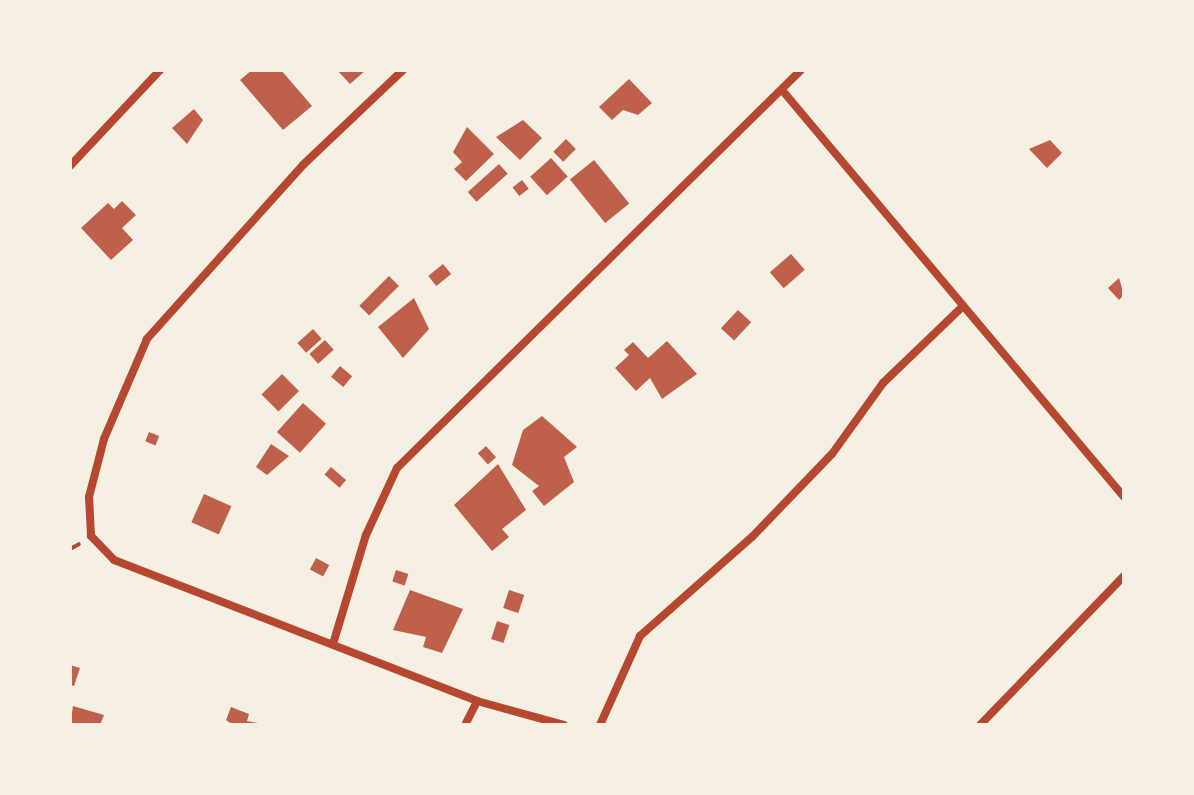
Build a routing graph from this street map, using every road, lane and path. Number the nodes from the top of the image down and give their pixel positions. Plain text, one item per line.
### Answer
1 (160, 70) edge
2 (403, 70) edge
3 (801, 70) edge
4 (782, 90) junction
5 (70, 166) edge
6 (960, 309) junction
7 (1124, 497) edge
8 (1124, 576) edge
9 (333, 644) junction
10 (477, 701) junction
11 (465, 725) edge
12 (564, 725) edge
13 (600, 725) edge
14 (980, 725) edge

1 - 5 street
2 - 9 street
3 - 4 street
4 - 6 street
4 - 9 street
6 - 7 street
6 - 13 street
8 - 14 street
9 - 10 street
10 - 11 street
10 - 12 street

